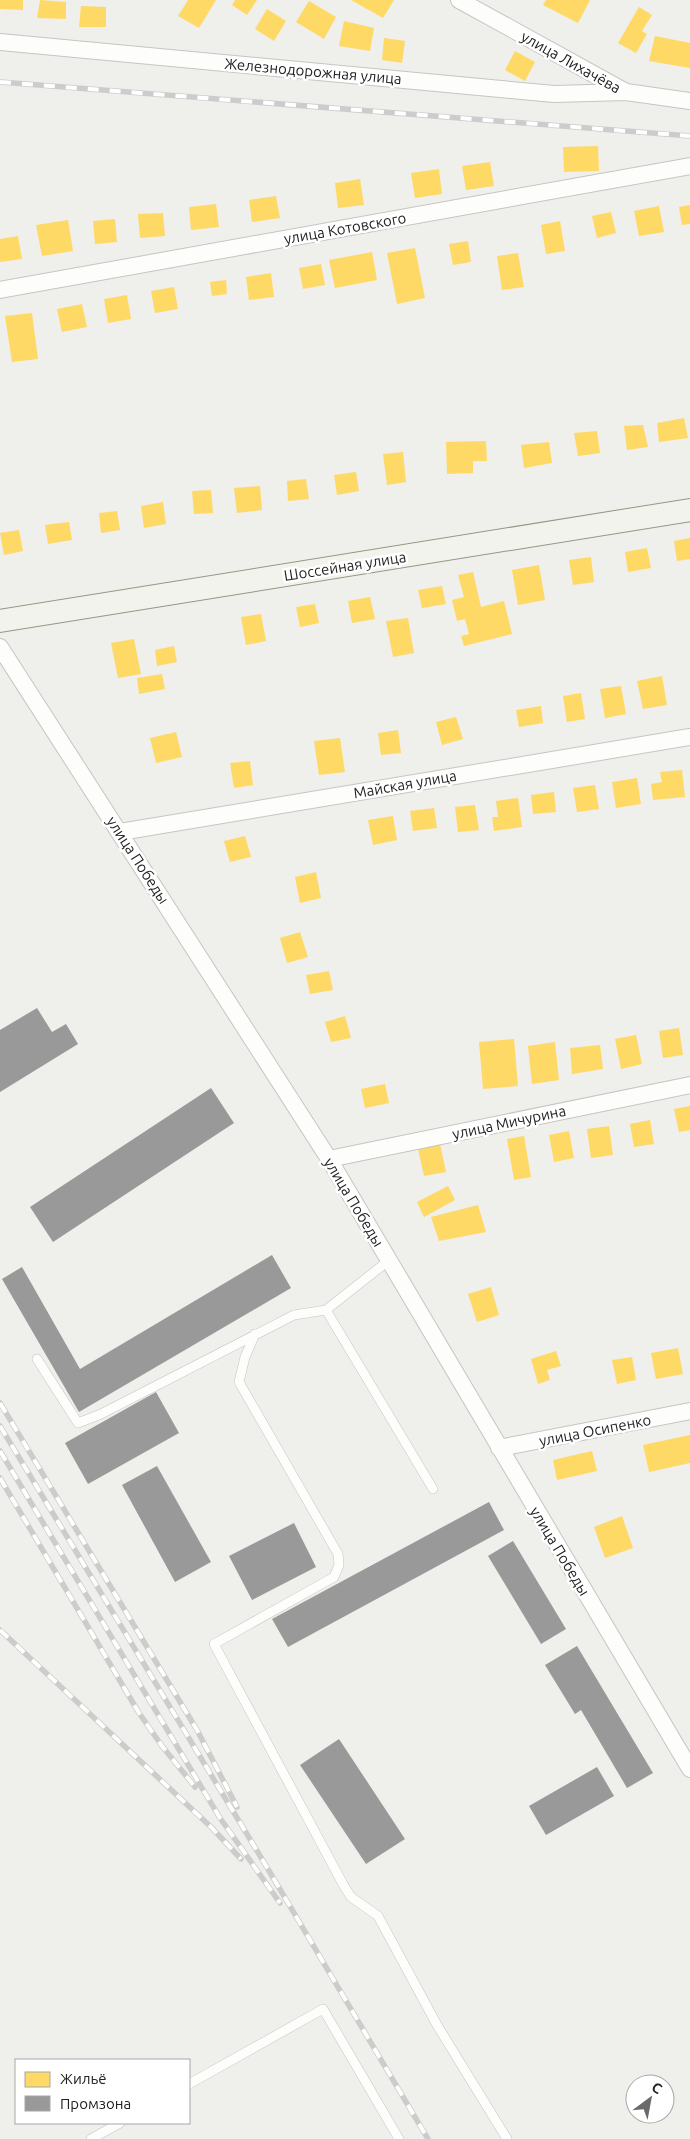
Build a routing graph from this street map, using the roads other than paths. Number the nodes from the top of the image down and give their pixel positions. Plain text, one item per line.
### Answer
1 (459, 0) edge
2 (0, 42) edge
3 (626, 92) junction
4 (690, 101) edge
5 (690, 166) edge
6 (0, 290) edge
7 (690, 510) edge
8 (0, 622) edge
9 (0, 647) edge
10 (690, 737) edge
11 (120, 832) junction
12 (690, 1085) edge
13 (329, 1159) junction
14 (388, 1261) junction
15 (326, 1310) junction
16 (255, 1334) junction
17 (37, 1359) dead end
18 (690, 1411) edge
19 (499, 1448) junction
20 (433, 1489) dead end
21 (690, 1769) edge
22 (190, 2083) edge
23 (118, 2124) edge
24 (91, 2139) edge
25 (399, 2139) edge
26 (507, 2139) edge

1 - 3 street, улица Лихачёва
2 - 3 street, Железнодорожная улица
3 - 4 street, улица Лихачёва
5 - 6 street, улица Котовского
7 - 8 main road, Шоссейная улица
9 - 11 street, улица Победы
10 - 11 street, Майская улица
11 - 13 street, улица Победы
12 - 13 street, улица Мичурина
13 - 14 street, улица Победы
14 - 15 lane
14 - 19 street, улица Победы
15 - 16 lane
15 - 20 lane
16 - 17 lane
16 - 26 lane
18 - 19 street, улица Осипенко
19 - 21 street, улица Победы
22 - 25 lane
23 - 24 lane

